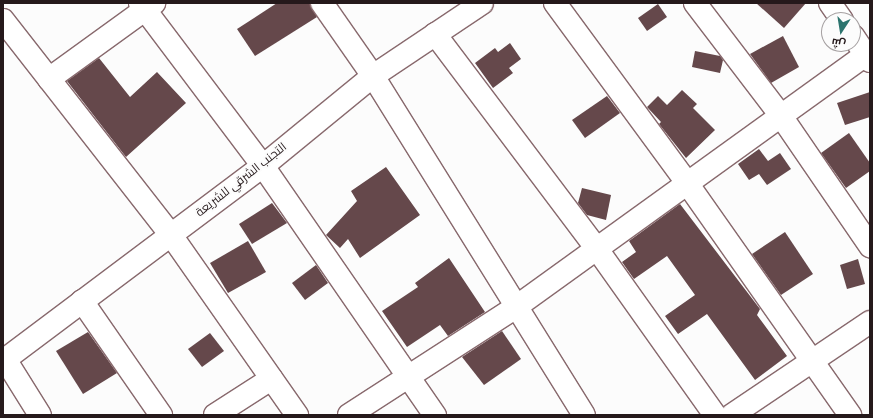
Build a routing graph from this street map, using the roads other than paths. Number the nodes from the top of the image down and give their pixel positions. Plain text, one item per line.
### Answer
1 (322, 3) edge
2 (482, 3) edge
3 (555, 3) edge
4 (695, 3) edge
5 (830, 3) edge
6 (146, 5) edge
7 (836, 12) edge
8 (3, 20) edge
9 (436, 34) junction
10 (861, 46) edge
11 (869, 56) edge
12 (373, 76) junction
13 (49, 79) junction
14 (781, 116) junction
15 (263, 166) junction
16 (687, 183) junction
17 (171, 235) junction
18 (870, 246) edge
19 (597, 249) junction
20 (82, 301) junction
21 (516, 307) junction
22 (870, 322) edge
23 (4, 360) edge
24 (813, 362) junction
25 (409, 378) junction
26 (271, 379) junction
27 (40, 415) edge
28 (161, 415) edge
29 (215, 415) edge
30 (297, 415) edge
31 (349, 415) edge
32 (435, 415) edge
33 (584, 415) edge
34 (715, 415) edge
35 (732, 415) edge
36 (850, 415) edge

1 - 12 street
2 - 9 street, التجنب الشرقي للشريعة
3 - 16 street
4 - 14 street
5 - 7 street
6 - 13 street
6 - 15 street
8 - 13 street
9 - 12 street, التجنب الشرقي للشريعة
9 - 19 street
10 - 11 street
11 - 14 street
12 - 15 street, التجنب الشرقي للشريعة
12 - 21 street
13 - 17 street
14 - 16 street
14 - 18 street
15 - 17 street, التجنب الشرقي للشريعة
15 - 25 street
16 - 19 street
16 - 24 street
17 - 20 street, التجنب الشرقي للشريعة
17 - 26 street
19 - 21 street
19 - 34 street
20 - 23 street, التجنب الشرقي للشريعة
20 - 28 street
21 - 25 street
21 - 33 street
22 - 24 street
23 - 27 street
24 - 35 street
24 - 36 street
25 - 31 street
25 - 32 street
26 - 29 street
26 - 30 street

